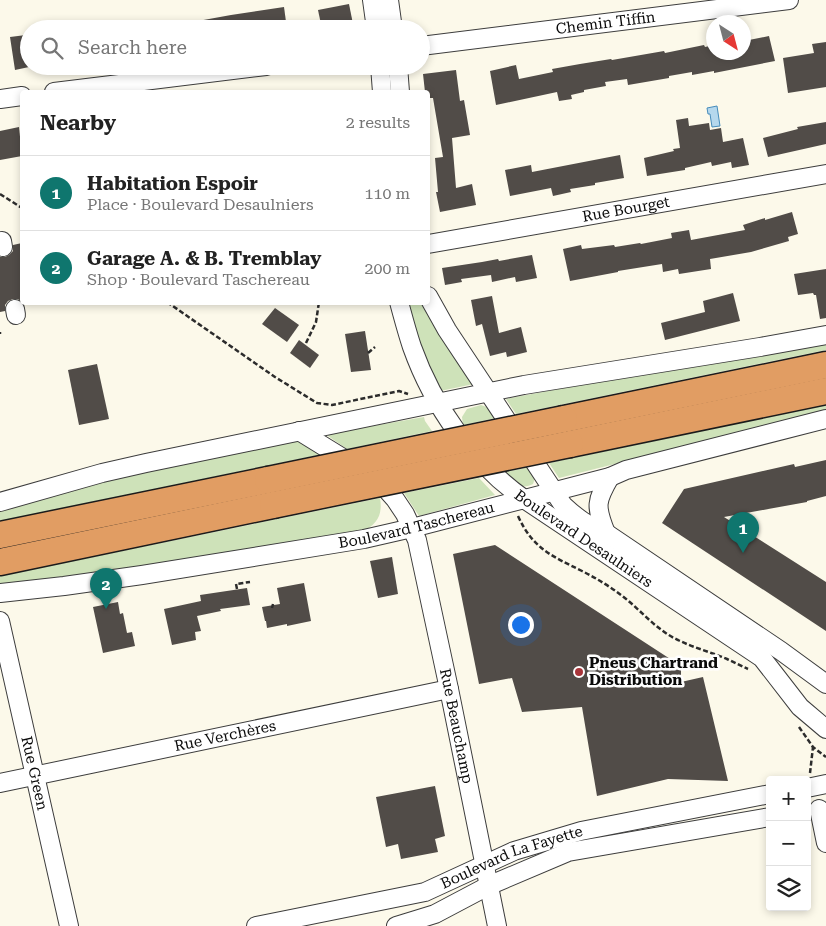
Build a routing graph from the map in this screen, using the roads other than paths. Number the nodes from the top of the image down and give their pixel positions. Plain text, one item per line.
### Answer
1 (372, 0) edge
2 (389, 0) edge
3 (790, 0) edge
4 (375, 20) edge
5 (392, 20) edge
6 (430, 45) edge
7 (219, 75) edge
8 (381, 75) edge
9 (399, 75) edge
10 (162, 86) edge
11 (90, 90) edge
12 (382, 90) edge
13 (400, 90) edge
14 (20, 96) edge
15 (0, 99) edge
16 (826, 174) edge
17 (430, 244) edge
18 (430, 300) edge
19 (400, 305) edge
20 (826, 335) edge
21 (826, 365) edge
22 (826, 391) edge
23 (488, 393) junction
24 (438, 404) junction
25 (826, 419) edge
26 (299, 431) junction
27 (567, 431) junction
28 (610, 477) junction
29 (270, 492) junction
30 (554, 492) junction
31 (0, 502) edge
32 (520, 505) junction
33 (412, 528) junction
34 (606, 533) junction
35 (0, 535) edge
36 (0, 562) edge
37 (0, 593) edge
38 (0, 622) edge
39 (826, 684) edge
40 (449, 689) junction
41 (826, 729) edge
42 (35, 776) junction
43 (0, 783) edge
44 (766, 795) edge
45 (817, 809) edge
46 (766, 819) edge
47 (826, 843) edge
48 (485, 866) junction
49 (488, 886) junction
50 (69, 926) edge
51 (256, 926) edge
52 (396, 926) edge
53 (497, 926) edge

1 - 4 street
2 - 5 street
3 - 6 street, Chemin Tiffin
7 - 10 street
8 - 12 street
9 - 13 street
10 - 11 street
14 - 15 street
16 - 17 street, Rue Bourget
18 - 23 street, Boulevard Desaulniers
19 - 24 street, Boulevard Desaulniers
20 - 23 street
21 - 27 highway
22 - 27 highway
23 - 24 street
23 - 30 street, Boulevard Desaulniers
24 - 26 street
24 - 32 street, Boulevard Desaulniers
25 - 28 street, Boulevard Taschereau
26 - 31 street
26 - 33 street, Rue Beauchamp
27 - 29 highway, bridge
28 - 30 street, Boulevard Taschereau
28 - 34 street
29 - 35 highway
29 - 36 highway
30 - 32 street, Boulevard Taschereau
30 - 34 street, Boulevard Desaulniers
32 - 33 street, Boulevard Taschereau
32 - 41 street, Boulevard Desaulniers
33 - 37 street, Boulevard Taschereau
33 - 40 street, Rue Beauchamp
34 - 39 street, Boulevard Desaulniers
38 - 42 street, Rue Green
40 - 42 street, Rue Verchères
40 - 48 street, Rue Beauchamp
42 - 43 street, Rue Verchères
42 - 50 street, Rue Green
44 - 48 street, Boulevard La Fayette
45 - 47 street
46 - 49 street, Boulevard La Fayette
48 - 49 street, Rue Beauchamp
48 - 51 street, Boulevard La Fayette
49 - 52 street, Boulevard La Fayette
49 - 53 street, Rue Beauchamp

